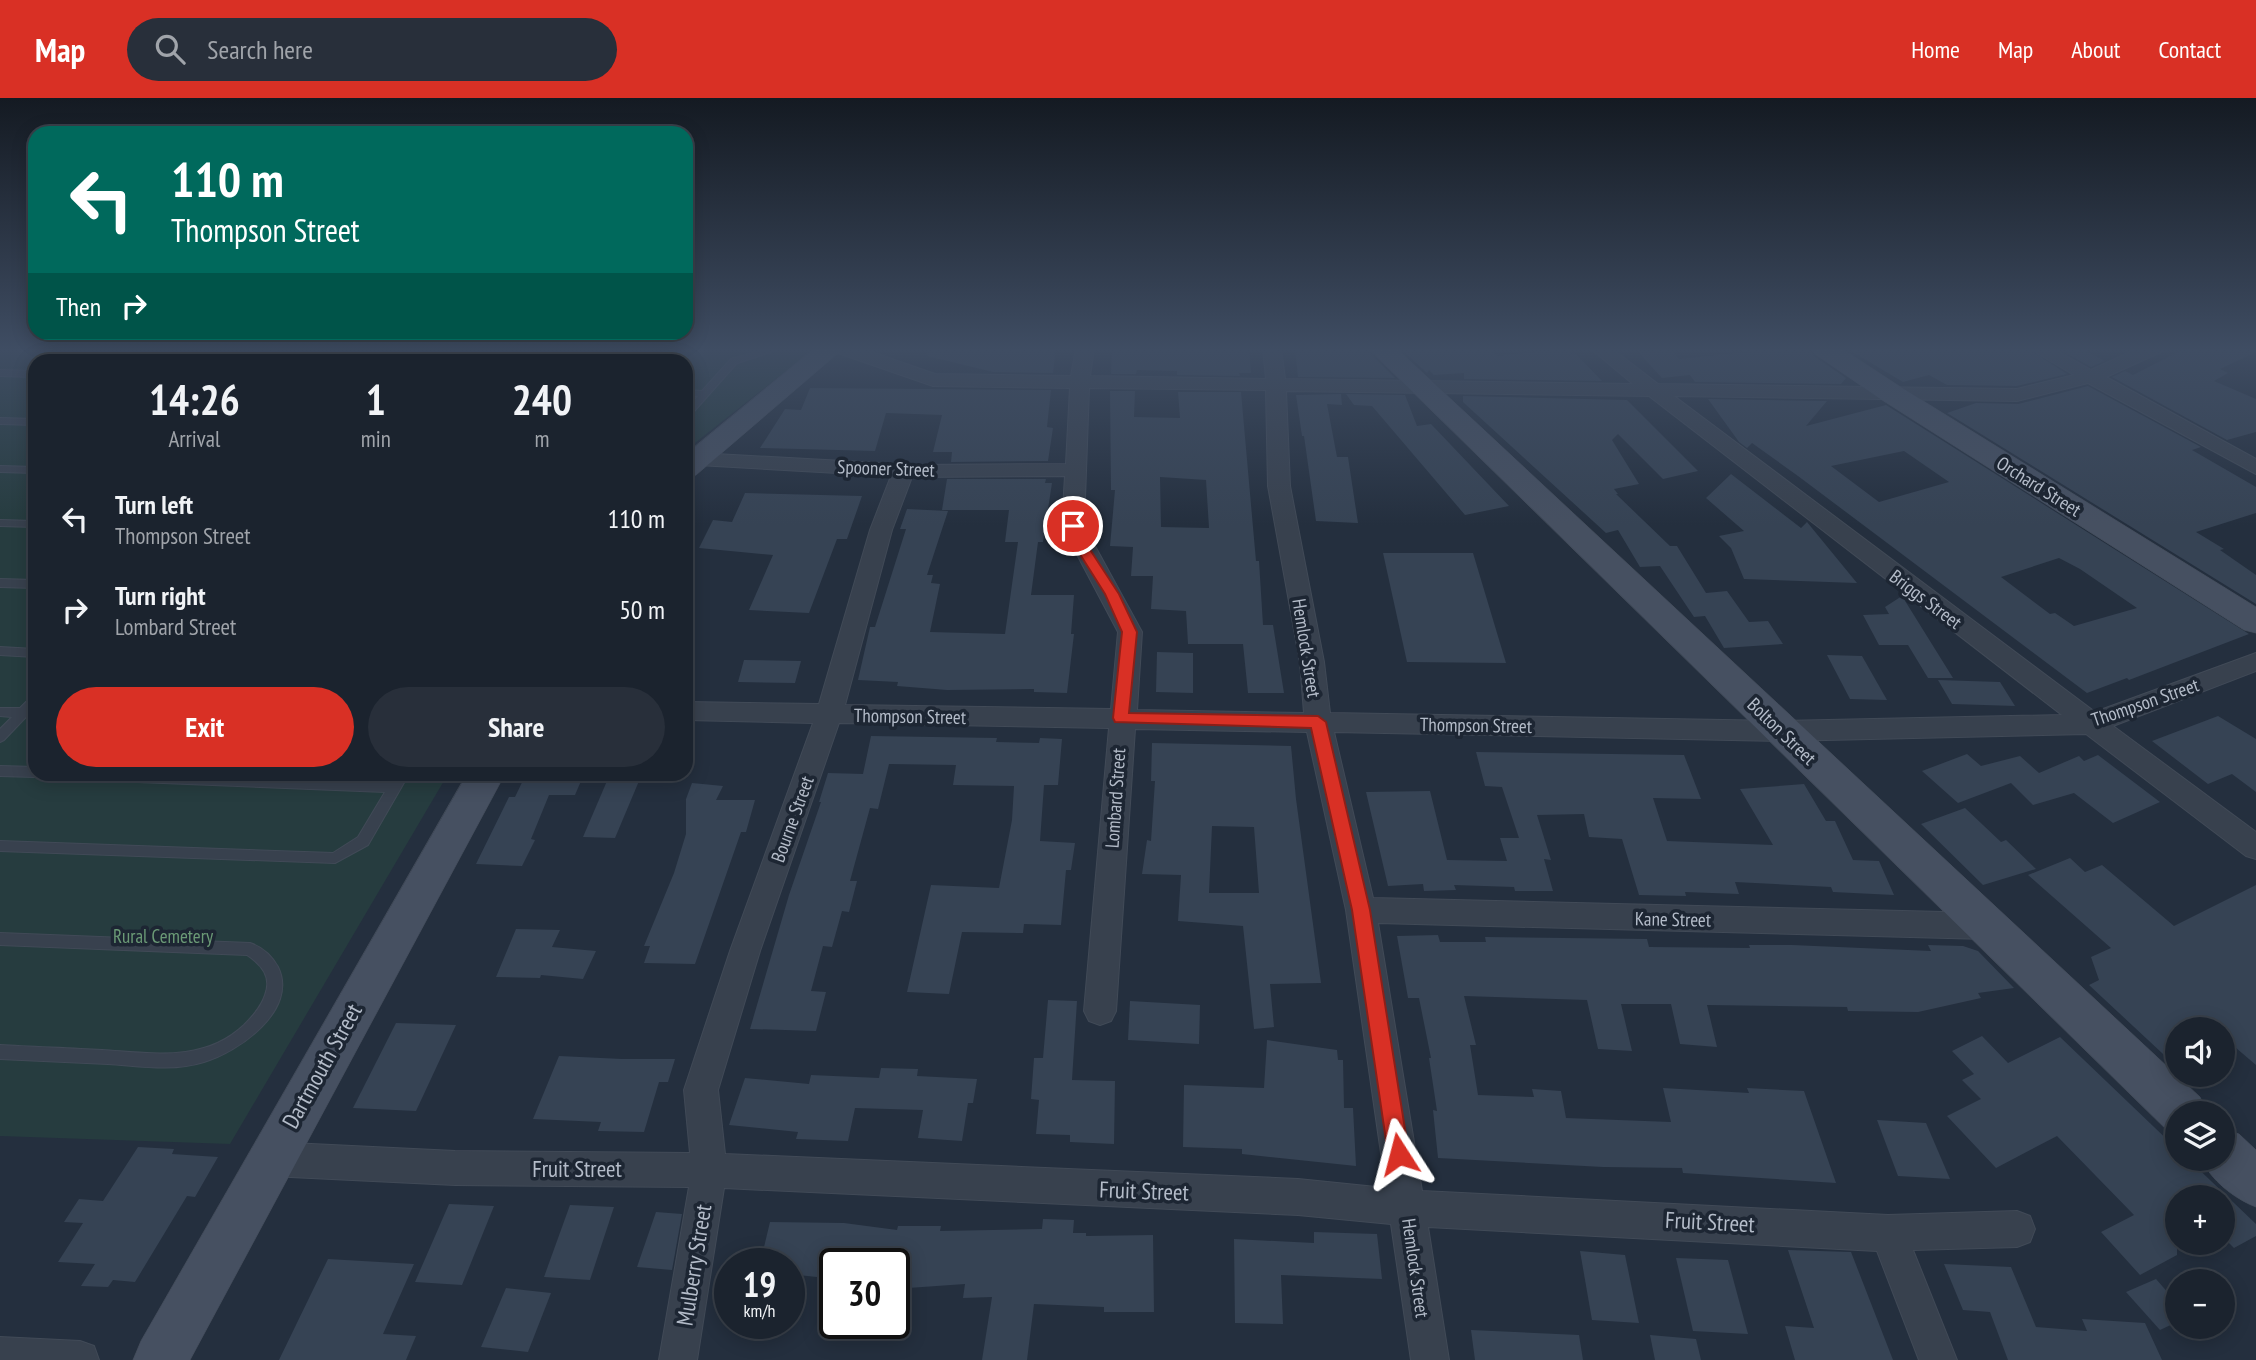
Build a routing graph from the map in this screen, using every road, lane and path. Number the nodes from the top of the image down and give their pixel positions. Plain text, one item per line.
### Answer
1 (760, 407) edge
2 (1078, 407) edge
3 (1277, 407) edge
4 (1444, 407) edge
5 (1675, 407) edge
6 (1913, 407) edge
7 (2145, 407) edge
8 (0, 421) edge
9 (28, 422) edge
10 (693, 463) edge
11 (693, 464) edge
12 (2256, 468) edge
13 (0, 469) edge
14 (28, 470) edge
15 (904, 470) junction
16 (1074, 470) junction
17 (0, 523) edge
18 (28, 524) edge
19 (0, 583) edge
20 (28, 584) edge
21 (2256, 622) edge
22 (0, 651) edge
23 (28, 653) edge
24 (2256, 662) edge
25 (693, 711) edge
26 (0, 712) edge
27 (28, 713) edge
28 (28, 714) edge
29 (829, 715) junction
30 (1121, 718) junction
31 (1318, 722) junction
32 (2091, 724) junction
33 (1782, 731) junction
34 (0, 737) edge
35 (0, 771) edge
36 (28, 772) edge
37 (229, 781) edge
38 (400, 781) edge
39 (482, 781) edge
40 (395, 788) junction
41 (0, 846) edge
42 (2256, 848) edge
43 (1361, 910) junction
44 (1986, 926) junction
45 (0, 939) edge
46 (1100, 1011) dead end
47 (0, 1052) edge
48 (2170, 1101) edge
49 (270, 1159) junction
50 (2235, 1163) edge
51 (709, 1170) junction
52 (2256, 1183) edge
53 (1407, 1208) junction
54 (2017, 1229) dead end
55 (1888, 1233) junction
56 (0, 1356) edge
57 (80, 1360) edge
58 (160, 1360) edge
59 (678, 1360) edge
60 (1430, 1360) edge
61 (1938, 1360) edge

1 - 10 street
2 - 16 street, Lombard Street
3 - 31 street, Hemlock Street
4 - 33 street, Bolton Street
5 - 32 street, Briggs Street
6 - 21 street, Orchard Street
7 - 12 street
8 - 9 lane
11 - 15 street, Spooner Street
13 - 14 lane
15 - 16 street, Spooner Street
15 - 29 street, Bourne Street
16 - 30 street, Lombard Street
17 - 18 lane
19 - 20 lane
22 - 23 lane
24 - 32 street, Thompson Street
25 - 29 street, Thompson Street
26 - 27 lane
28 - 34 lane
29 - 30 street, Thompson Street
29 - 51 street, Bourne Street
30 - 31 street, Thompson Street
30 - 46 street, Lombard Street
31 - 33 street, Thompson Street
31 - 43 street, Hemlock Street
32 - 33 street, Thompson Street
32 - 42 street, Briggs Street
33 - 44 street, Bolton Street
35 - 36 lane
37 - 40 lane
38 - 40 lane
39 - 49 street, Dartmouth Street
40 - 41 lane
43 - 44 street, Kane Street
43 - 53 street, Hemlock Street
44 - 48 street, Bolton Street
45 - 47 lane
49 - 51 street, Fruit Street
49 - 58 street, Dartmouth Street
50 - 52 street
51 - 53 street, Fruit Street
51 - 59 street, Mulberry Street
53 - 55 street, Fruit Street
53 - 60 street, Hemlock Street
54 - 55 street, Fruit Street
55 - 61 street
56 - 57 street

